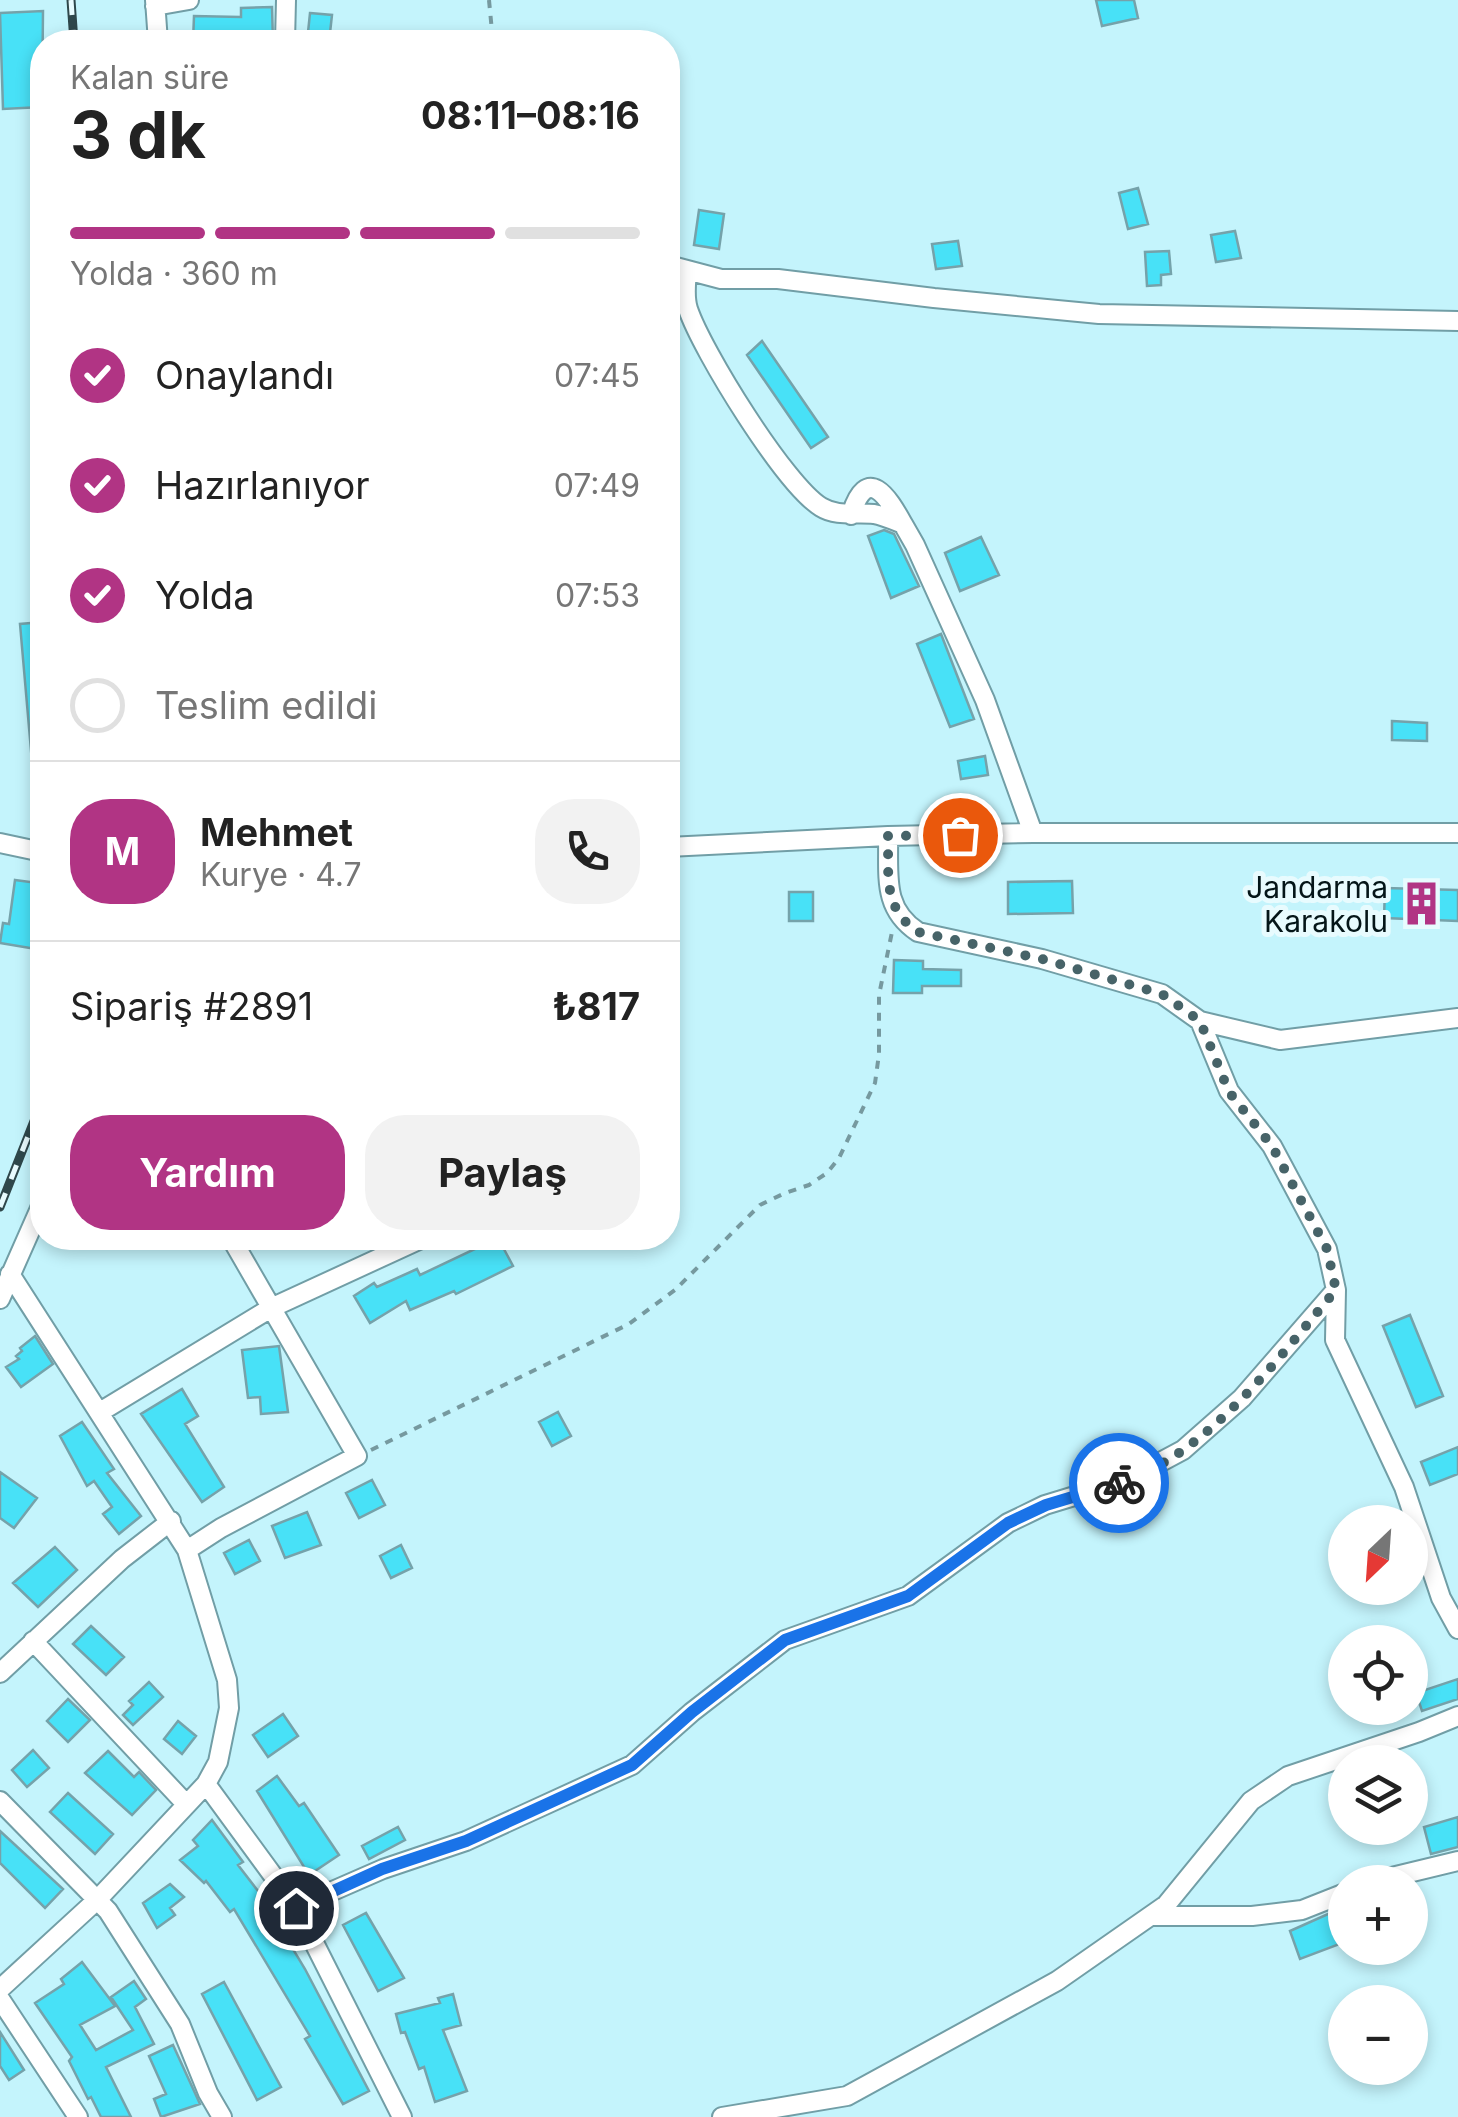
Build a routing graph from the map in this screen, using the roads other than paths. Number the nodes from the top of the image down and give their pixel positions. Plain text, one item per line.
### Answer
1 (189, 0) edge
2 (286, 0) edge
3 (155, 3) edge
4 (157, 30) edge
5 (285, 30) edge
6 (680, 269) edge
7 (687, 271) junction
8 (1458, 320) edge
9 (852, 514) junction
10 (903, 524) junction
11 (1033, 833) junction
12 (1458, 833) edge
13 (888, 836) junction
14 (0, 843) edge
15 (680, 846) edge
16 (30, 849) edge
17 (1458, 1018) edge
18 (1200, 1021) junction
19 (30, 1230) edge
20 (238, 1250) edge
21 (397, 1250) edge
22 (10, 1274) junction
23 (1336, 1290) junction
24 (0, 1299) edge
25 (272, 1308) junction
26 (100, 1412) junction
27 (171, 1521) junction
28 (187, 1550) junction
29 (1458, 1629) edge
30 (32, 1641) junction
31 (0, 1673) edge
32 (1458, 1716) edge
33 (206, 1784) junction
34 (0, 1801) edge
35 (186, 1804) junction
36 (1458, 1861) edge
37 (1428, 1868) edge
38 (98, 1899) junction
39 (1328, 1900) edge
40 (296, 1908) junction
41 (1151, 1916) junction
42 (0, 1989) edge
43 (0, 1998) edge
44 (78, 2117) edge
45 (222, 2117) edge
46 (402, 2117) edge
47 (722, 2117) edge

1 - 3 street
2 - 5 street
3 - 4 street
6 - 7 street
7 - 8 street
7 - 9 street
9 - 10 street
9 - 10 street
10 - 11 street
11 - 12 street
11 - 13 street
13 - 15 street
13 - 18 street
14 - 16 street
17 - 18 street
18 - 23 street
19 - 22 street
20 - 25 street
21 - 25 street
22 - 24 street
22 - 26 street
23 - 29 street
23 - 40 street
25 - 26 street
25 - 28 street
26 - 27 street
27 - 28 street
27 - 30 street
28 - 33 street
30 - 31 street
30 - 35 street
32 - 41 street
33 - 35 street
33 - 40 street
34 - 38 street
35 - 38 street
36 - 37 street
38 - 42 street
38 - 45 street
39 - 41 street
40 - 46 street
41 - 47 street
43 - 44 street

